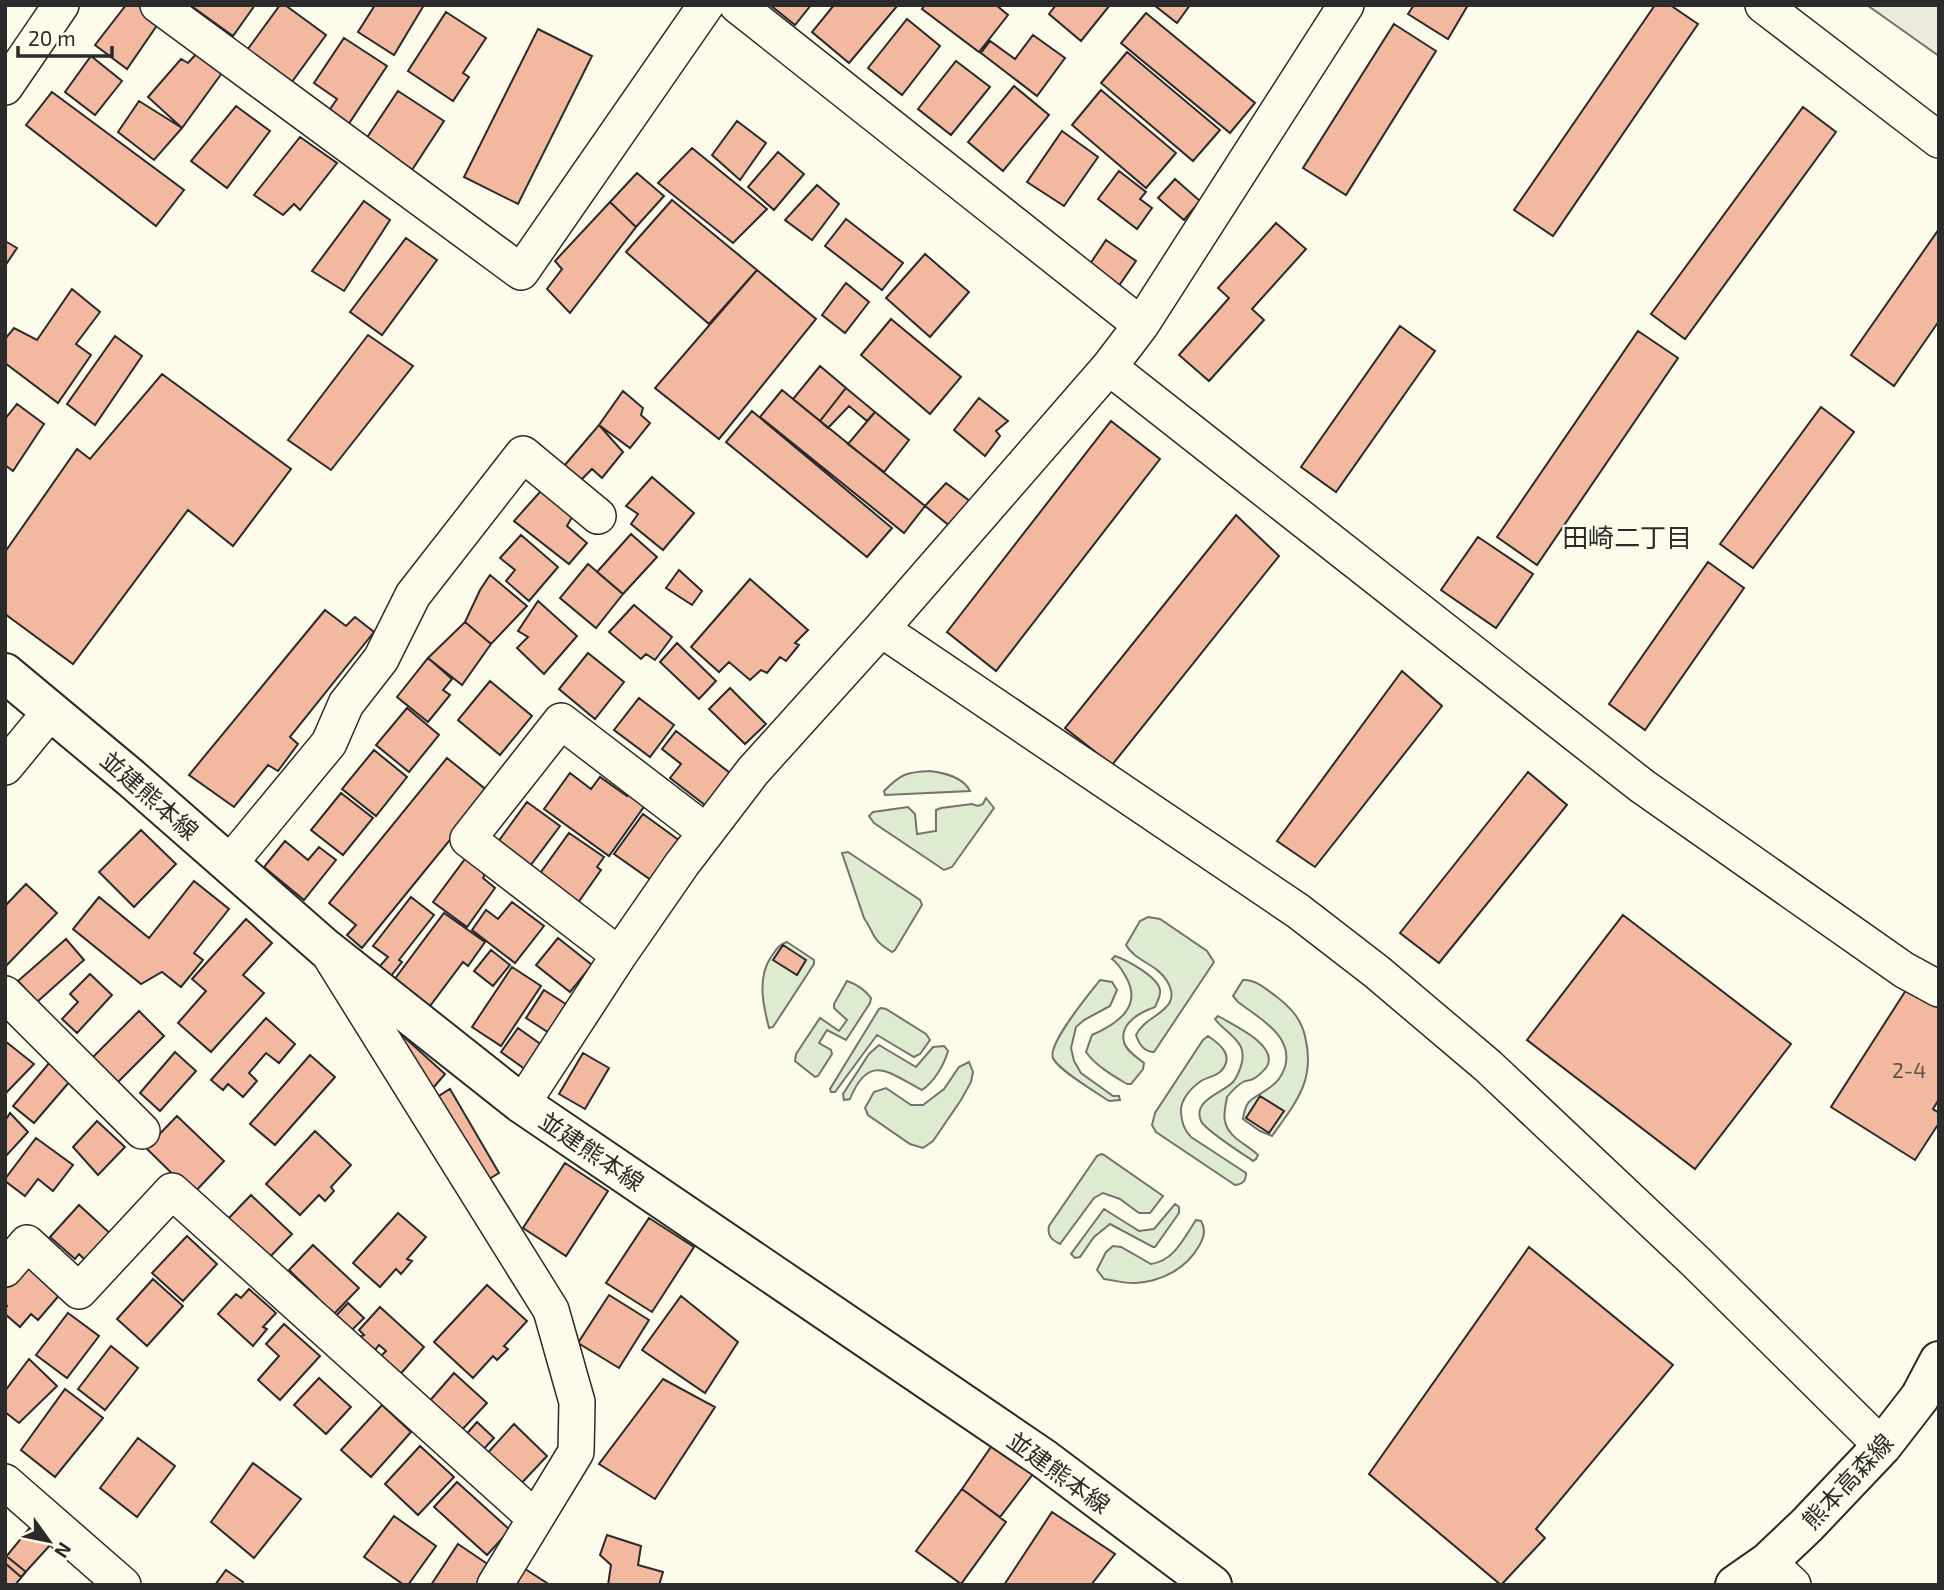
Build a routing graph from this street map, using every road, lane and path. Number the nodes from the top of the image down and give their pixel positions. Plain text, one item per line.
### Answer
1 (158, 5) edge
2 (706, 5) edge
3 (737, 5) edge
4 (1346, 5) edge
5 (1763, 5) edge
6 (51, 9) edge
7 (5, 87) edge
8 (1939, 140) edge
9 (1141, 324) junction
10 (1109, 367) junction
11 (598, 516) dead end
12 (881, 629) junction
13 (5, 673) edge
14 (51, 711) junction
15 (5, 767) edge
16 (706, 832) junction
17 (229, 863) junction
18 (325, 948) junction
19 (619, 955) junction
20 (1939, 989) edge
21 (5, 994) edge
22 (522, 1104) junction
23 (142, 1131) dead end
24 (5, 1269) edge
25 (1939, 1361) edge
26 (1882, 1446) junction
27 (5, 1482) edge
28 (536, 1518) junction
29 (1780, 1573) edge
30 (123, 1585) edge
31 (495, 1585) edge
32 (1212, 1585) edge
33 (1735, 1585) edge

1 - 2 street
3 - 9 street
4 - 9 street
5 - 8 street
6 - 7 street
9 - 10 street
10 - 12 street
10 - 20 street
11 - 17 street
12 - 16 street
12 - 26 street
13 - 14 main road, 並建熊本線
14 - 15 street
14 - 17 main road, 並建熊本線
16 - 19 street
16 - 19 street
17 - 18 main road, 並建熊本線
18 - 22 main road, 並建熊本線
18 - 28 street
19 - 22 street
21 - 23 street
22 - 32 main road, 並建熊本線
24 - 28 street
25 - 26 main road, 熊本高森線
26 - 29 main road, 熊本高森線
27 - 30 street
28 - 31 street
29 - 33 main road, 熊本高森線

